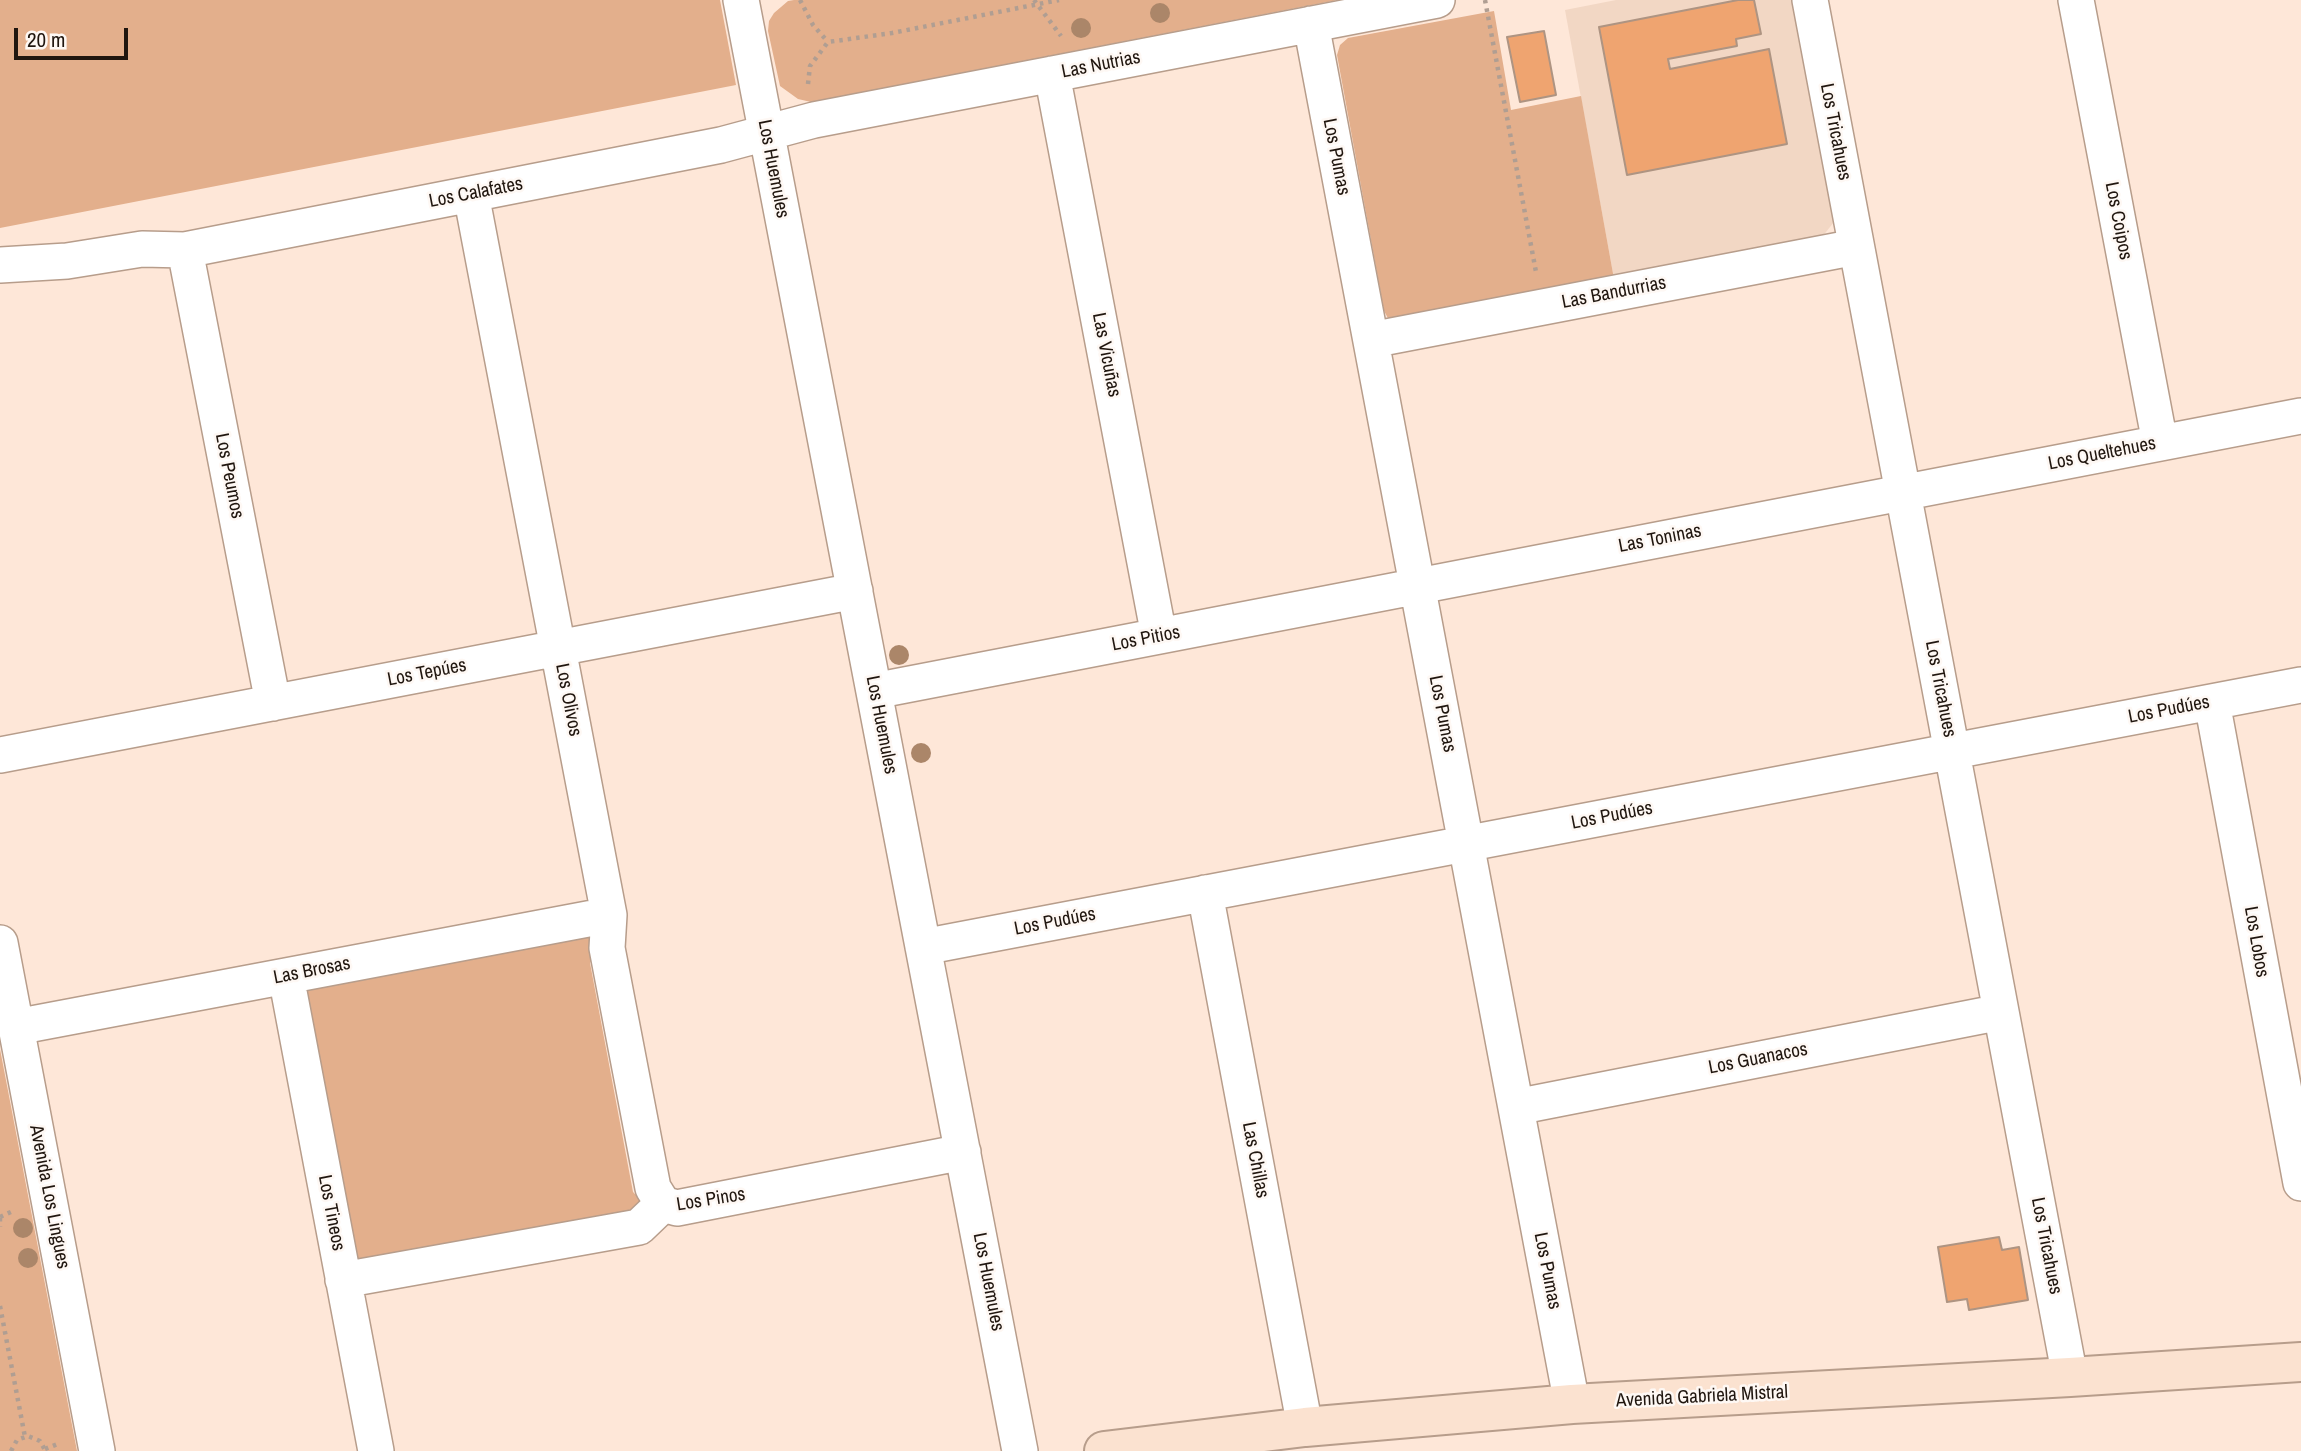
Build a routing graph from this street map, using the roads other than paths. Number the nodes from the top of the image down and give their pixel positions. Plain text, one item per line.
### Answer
1 (741, 0) edge
2 (1437, 0) edge
3 (1810, 0) edge
4 (2076, 0) edge
5 (1311, 24) junction
6 (1052, 74) junction
7 (766, 133) junction
8 (471, 194) junction
9 (1856, 247) junction
10 (185, 250) junction
11 (0, 265) edge
12 (1371, 340) junction
13 (2301, 416) edge
14 (2160, 443) junction
15 (1903, 492) junction
16 (1418, 586) junction
17 (855, 591) junction
18 (1159, 636) junction
19 (558, 648) junction
20 (2301, 685) edge
21 (874, 691) junction
22 (2212, 702) junction
23 (272, 703) junction
24 (1952, 751) junction
25 (0, 755) edge
26 (1466, 844) junction
27 (1205, 893) junction
28 (609, 915) junction
29 (0, 943) edge
30 (923, 947) junction
31 (286, 976) junction
32 (2001, 1012) junction
33 (16, 1027) junction
34 (1516, 1107) junction
35 (963, 1152) junction
36 (2301, 1183) edge
37 (663, 1204) junction
38 (343, 1280) junction
39 (2301, 1362) edge
40 (2070, 1377) junction
41 (1572, 1404) junction
42 (1305, 1427) junction
43 (97, 1451) edge
44 (376, 1451) edge
45 (1020, 1451) edge
46 (1104, 1451) edge

1 - 7 street, Los Huemules
2 - 5 street, Las Nutrias
3 - 9 street, Los Tricahues
4 - 14 street, Los Coipos
5 - 6 street, Las Nutrias
5 - 12 street, Los Pumas
6 - 7 street, Las Nutrias
6 - 18 street, Las Vicuñas
7 - 8 street, Los Calafates
7 - 17 street, Los Huemules
8 - 10 street, Los Calafates
8 - 19 street, Los Olivos
9 - 12 street, Las Bandurrias
9 - 15 street, Los Tricahues
10 - 11 street, Los Calafates
10 - 23 street, Los Peumos
12 - 16 street, Los Pumas
13 - 14 street, Los Queltehues
14 - 15 street, Los Queltehues
15 - 16 street, Las Toninas
15 - 24 street, Los Tricahues
16 - 18 street, Los Pitios
16 - 26 street, Los Pumas
17 - 19 street, Los Tepúes
17 - 21 street, Los Huemules
18 - 21 street, Los Pitios
19 - 23 street, Los Tepúes
19 - 28 street, Los Olivos
20 - 22 street, Los Pudúes
21 - 30 street, Los Huemules
22 - 24 street, Los Pudúes
22 - 36 street, Los Lobos
23 - 25 street, Los Tepúes
24 - 26 street, Los Pudúes
24 - 32 street, Los Tricahues
26 - 27 street, Los Pudúes
26 - 34 street, Los Pumas
27 - 30 street, Los Pudúes
27 - 42 street, Las Chillas
28 - 31 street, Las Brosas
28 - 37 street, Los Olivos
29 - 33 street, Avenida Los Lingues
30 - 35 street, Los Huemules
31 - 33 street, Las Brosas
31 - 38 street, Los Tineos
32 - 34 street, Los Guanacos
32 - 40 street, Los Tricahues
33 - 43 street, Avenida Los Lingues
34 - 41 street, Los Pumas
35 - 37 street, Los Pinos
35 - 45 street, Los Huemules
37 - 38 street, Los Pinos
38 - 44 street, Los Tineos
39 - 40 main road, Avenida Gabriela Mistral
40 - 41 main road, Avenida Gabriela Mistral
41 - 42 main road, Avenida Gabriela Mistral
42 - 46 main road, Avenida Gabriela Mistral

